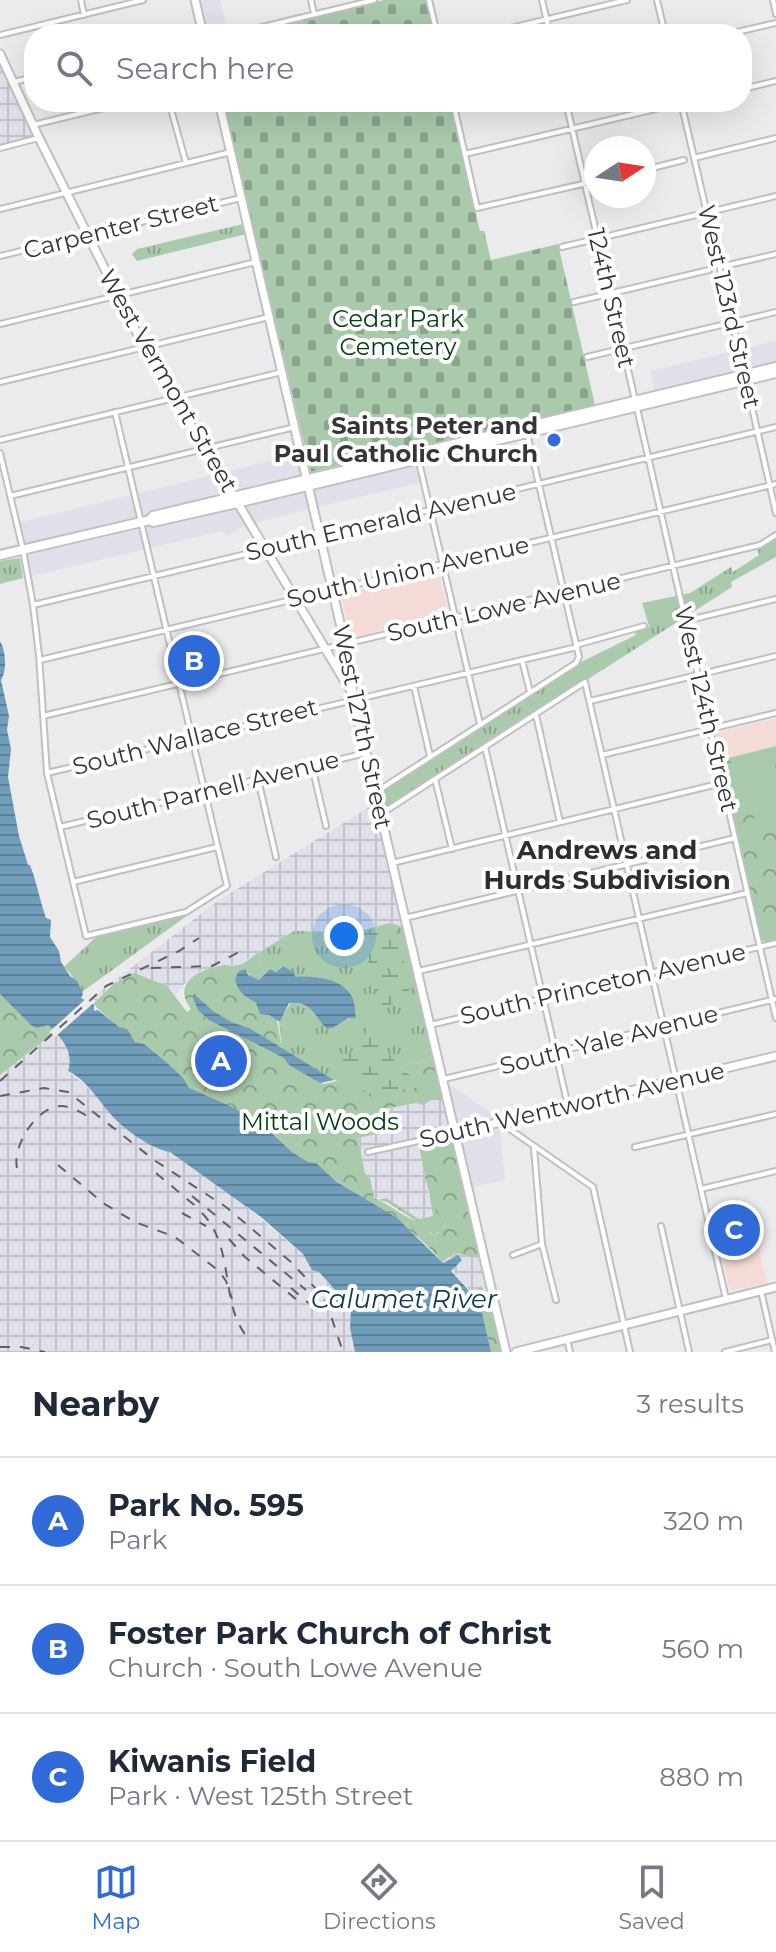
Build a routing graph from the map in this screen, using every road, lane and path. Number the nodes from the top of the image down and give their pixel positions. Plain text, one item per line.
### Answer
1 (81, 0) edge
2 (143, 0) edge
3 (195, 0) edge
4 (311, 0) edge
5 (374, 0) edge
6 (429, 0) edge
7 (542, 0) edge
8 (627, 0) edge
9 (657, 0) edge
10 (773, 0) edge
11 (314, 14) junction
12 (776, 14) edge
13 (84, 15) junction
14 (546, 19) junction
15 (776, 23) edge
16 (46, 24) edge
17 (201, 24) edge
18 (274, 24) edge
19 (435, 24) edge
20 (526, 24) edge
21 (547, 24) edge
22 (663, 24) edge
23 (752, 28) edge
24 (24, 29) edge
25 (0, 35) edge
26 (0, 54) edge
27 (24, 79) edge
28 (776, 81) edge
29 (12, 82) junction
30 (752, 87) edge
31 (24, 107) edge
32 (27, 112) edge
33 (87, 112) edge
34 (172, 112) edge
35 (221, 112) edge
36 (455, 112) edge
37 (568, 112) edge
38 (641, 112) edge
39 (684, 112) edge
40 (33, 125) junction
41 (572, 129) junction
42 (39, 138) junction
43 (776, 138) edge
44 (0, 148) edge
45 (231, 152) junction
46 (465, 154) junction
47 (694, 158) junction
48 (684, 160) dead end
49 (186, 163) junction
50 (656, 167) edge
51 (584, 180) edge
52 (584, 184) edge
53 (66, 193) junction
54 (776, 196) edge
55 (241, 198) junction
56 (591, 208) edge
57 (0, 209) edge
58 (707, 213) junction
59 (87, 235) junction
60 (598, 239) junction
61 (562, 247) dead end
62 (776, 254) edge
63 (0, 256) edge
64 (256, 262) junction
65 (720, 267) junction
66 (709, 270) dead end
67 (610, 293) junction
68 (117, 296) junction
69 (574, 302) dead end
70 (776, 312) edge
71 (269, 317) junction
72 (732, 322) junction
73 (0, 324) edge
74 (144, 347) junction
75 (623, 348) junction
76 (587, 357) dead end
77 (776, 367) edge
78 (282, 372) junction
79 (776, 373) edge
80 (745, 378) junction
81 (0, 382) edge
82 (174, 398) junction
83 (636, 403) junction
84 (115, 412) junction
85 (295, 427) junction
86 (776, 427) edge
87 (526, 430) junction
88 (758, 432) junction
89 (0, 440) edge
90 (204, 448) junction
91 (0, 453) edge
92 (417, 455) junction
93 (648, 458) junction
94 (128, 467) junction
95 (308, 482) junction
96 (539, 484) junction
97 (773, 485) edge
98 (10, 496) junction
99 (235, 500) junction
100 (430, 510) junction
101 (661, 512) junction
102 (776, 513) edge
103 (145, 521) junction
104 (776, 535) edge
105 (320, 536) junction
106 (551, 538) junction
107 (265, 549) junction
108 (23, 550) junction
109 (0, 555) edge
110 (442, 564) junction
111 (673, 566) junction
112 (153, 576) junction
113 (333, 590) junction
114 (564, 592) junction
115 (295, 599) junction
116 (776, 599) edge
117 (33, 605) junction
118 (455, 618) junction
119 (685, 621) junction
120 (644, 626) dead end
121 (166, 630) junction
122 (345, 645) junction
123 (576, 646) junction
124 (326, 648) junction
125 (776, 656) edge
126 (40, 660) junction
127 (522, 660) junction
128 (468, 673) junction
129 (698, 675) junction
130 (179, 684) junction
131 (414, 686) junction
132 (530, 692) junction
133 (354, 699) junction
134 (590, 701) junction
135 (776, 713) edge
136 (535, 714) junction
137 (43, 716) junction
138 (480, 724) junction
139 (710, 729) junction
140 (192, 738) junction
141 (485, 747) junction
142 (366, 753) junction
143 (602, 755) junction
144 (430, 756) junction
145 (312, 766) junction
146 (47, 773) junction
147 (258, 779) junction
148 (435, 779) junction
149 (722, 783) junction
150 (204, 792) junction
151 (376, 792) junction
152 (614, 809) junction
153 (381, 814) junction
154 (560, 822) junction
155 (326, 826) dead end
156 (60, 827) junction
157 (506, 836) junction
158 (735, 838) junction
159 (217, 847) junction
160 (452, 849) junction
161 (276, 857) dead end
162 (392, 863) junction
163 (627, 864) junction
164 (73, 882) junction
165 (519, 890) junction
166 (747, 893) junction
167 (405, 918) junction
168 (640, 919) junction
169 (776, 943) edge
170 (531, 945) junction
171 (760, 947) junction
172 (418, 972) junction
173 (652, 972) junction
174 (543, 998) junction
175 (774, 999) edge
176 (776, 1018) edge
177 (430, 1025) junction
178 (664, 1027) junction
179 (556, 1053) junction
180 (776, 1056) edge
181 (443, 1080) junction
182 (676, 1080) junction
183 (568, 1106) junction
184 (776, 1114) edge
185 (500, 1122) junction
186 (455, 1133) junction
187 (688, 1135) junction
188 (534, 1147) junction
189 (635, 1147) dead end
190 (368, 1152) dead end
191 (776, 1171) edge
192 (701, 1189) junction
193 (661, 1226) dead end
194 (542, 1244) junction
195 (513, 1255) dead end
196 (776, 1287) edge
197 (761, 1291) junction
198 (726, 1299) junction
199 (556, 1300) dead end
200 (680, 1311) junction
201 (624, 1325) junction
202 (567, 1339) junction
203 (772, 1340) junction
204 (506, 1352) edge
205 (516, 1352) edge
206 (570, 1352) edge
207 (630, 1352) edge
208 (689, 1352) edge
209 (725, 1352) edge
210 (775, 1352) edge

1 - 13 street
2 - 13 street
3 - 17 street
4 - 11 street
5 - 11 street
6 - 19 street
7 - 14 street
8 - 14 street
9 - 22 street
10 - 12 street
11 - 18 street
13 - 16 street
14 - 20 street
14 - 21 street
15 - 23 street
24 - 25 street
26 - 29 street, West Vermont Street
27 - 29 street
28 - 30 street
29 - 31 street, West Vermont Street
32 - 40 street, West Vermont Street
33 - 40 street
34 - 49 street
35 - 45 street, West 127th Street
36 - 46 street
37 - 41 street, 124th Street
38 - 41 street
39 - 47 street, West 123rd Street
40 - 42 street, West Vermont Street
41 - 46 street
41 - 51 street, 124th Street
42 - 44 street
42 - 53 street, West Vermont Street
43 - 47 street
45 - 49 street
45 - 55 street, West 127th Street
46 - 52 street
47 - 58 street, West 123rd Street
48 - 50 street
49 - 53 street
53 - 57 street
53 - 59 street, West Vermont Street
54 - 58 street
55 - 59 street, Carpenter Street
55 - 64 street, West 127th Street
56 - 60 street, 124th Street
58 - 60 street
58 - 65 street, West 123rd Street
59 - 63 street, Carpenter Street
59 - 68 street, West Vermont Street
60 - 61 street
60 - 67 street, 124th Street
62 - 65 street
64 - 68 street
64 - 71 street, West 127th Street
65 - 72 street, West 123rd Street
66 - 67 street
67 - 69 street
67 - 75 street, 124th Street
68 - 73 street
68 - 74 street, West Vermont Street
70 - 72 street
71 - 74 street
71 - 78 street, West 127th Street
72 - 75 street
72 - 80 street, West 123rd Street
74 - 81 street
74 - 82 street, West Vermont Street
75 - 76 street
75 - 83 street, 124th Street
77 - 80 main road
78 - 82 street
78 - 85 street, West 127th Street
79 - 80 main road
80 - 83 main road
80 - 88 street, West 123rd Street
82 - 84 street
82 - 90 street, West Vermont Street
83 - 87 main road
83 - 93 street, West 124th Street
84 - 89 street
84 - 94 street
85 - 90 street
85 - 95 street, West 127th Street
86 - 88 street, South Emerald Avenue
87 - 92 main road
87 - 96 street
88 - 93 street, South Emerald Avenue
88 - 97 street, West 123rd Street
90 - 94 street
90 - 99 street, West Vermont Street
91 - 98 street
92 - 95 main road
92 - 100 street
93 - 96 street, South Emerald Avenue
93 - 101 street, West 124th Street
94 - 98 street
94 - 103 street
95 - 99 main road
95 - 105 street, West 127th Street
96 - 100 street, South Emerald Avenue
96 - 106 street
97 - 101 street, South Union Avenue
97 - 102 street, West 123rd Street
98 - 108 street
99 - 103 main road
99 - 107 street, West Vermont Street
100 - 105 street, South Emerald Avenue
100 - 110 street
101 - 106 street, South Union Avenue
101 - 111 street, West 124th Street
103 - 108 main road
103 - 112 street
104 - 111 street, South Lowe Avenue
105 - 107 street, South Emerald Avenue
105 - 113 street, West 127th Street
106 - 110 street, South Union Avenue
106 - 114 street
107 - 112 street, South Emerald Avenue
107 - 115 street, West Vermont Street
108 - 109 main road
108 - 117 street
110 - 113 street, South Union Avenue
110 - 118 street
111 - 114 street, South Lowe Avenue
111 - 119 street, West 124th Street
112 - 117 street, South Emerald Avenue
112 - 121 street
113 - 115 street, South Union Avenue
113 - 122 street, West 127th Street
114 - 118 street, South Lowe Avenue
114 - 123 street
115 - 121 street, South Union Avenue
115 - 124 street, West Vermont Street
116 - 119 street
117 - 126 street
118 - 122 street, South Lowe Avenue
118 - 128 street
119 - 129 street, West 124th Street
120 - 123 street, South Wallace Street
121 - 126 street, South Union Avenue
121 - 130 street
122 - 124 street, South Lowe Avenue
122 - 133 street, West 127th Street
123 - 127 street, South Wallace Street
123 - 132 street
124 - 130 street, South Lowe Avenue
124 - 133 street, West Vermont Street
125 - 129 street
126 - 137 street
127 - 128 street, South Wallace Street
127 - 132 street
128 - 131 street, South Wallace Street
128 - 138 street
129 - 134 street
129 - 139 street, West 124th Street
130 - 137 street, South Lowe Avenue
130 - 140 street
131 - 133 street, South Wallace Street
131 - 144 street
132 - 138 street
133 - 140 street, South Wallace Street
133 - 142 street, West 127th Street
134 - 136 street
134 - 143 street
135 - 139 street
136 - 141 street
136 - 154 street
137 - 146 street
138 - 144 street
139 - 143 street
139 - 149 street, West 124th Street
140 - 146 street, South Wallace Street
140 - 150 street
141 - 148 street
141 - 157 street
142 - 145 street, South Parnell Avenue
142 - 151 street, West 127th Street
143 - 152 street
144 - 151 street
145 - 147 street, South Parnell Avenue
145 - 155 street
146 - 156 street
147 - 150 street, South Parnell Avenue
147 - 161 street
148 - 153 street
148 - 160 street
149 - 152 street
149 - 158 street, West 124th Street
150 - 156 street, South Parnell Avenue
150 - 159 street
151 - 153 street, West 127th Street
152 - 154 street
152 - 163 street
153 - 162 street, West 127th Street
154 - 157 street
156 - 164 street
157 - 160 street
157 - 165 street
158 - 163 street
158 - 166 street, West 124th Street
159 - 164 street
159 - 164 street
160 - 162 street
162 - 167 street, West 127th Street
163 - 165 street
163 - 168 street
165 - 167 street
165 - 170 street
166 - 168 street
166 - 171 street, West 124th Street
167 - 172 street, West 127th Street
168 - 170 street
168 - 173 street
169 - 171 street, South Princeton Avenue
170 - 172 street
170 - 174 street
171 - 173 street, South Princeton Avenue
171 - 175 street, West 124th Street
172 - 177 street, West 127th Street
173 - 174 street, South Princeton Avenue
173 - 178 street
174 - 177 street, South Princeton Avenue
174 - 179 street
175 - 176 street, West 124th Street
175 - 178 street, South Yale Avenue
177 - 181 street, West 127th Street
178 - 179 street, South Yale Avenue
178 - 182 street
179 - 181 street, South Yale Avenue
179 - 183 street
180 - 182 street, South Wentworth Avenue
181 - 186 street, West 127th Street
182 - 183 street, South Wentworth Avenue
182 - 187 street
183 - 185 street, South Wentworth Avenue
184 - 187 street
185 - 186 street, South Wentworth Avenue
185 - 188 street
186 - 190 street, South Wentworth Avenue
186 - 204 street, West 127th Street
187 - 189 street
187 - 192 street
188 - 194 street
188 - 201 street
191 - 192 street
192 - 198 street
193 - 200 street
194 - 195 street
194 - 199 street
196 - 197 street
197 - 198 street
197 - 203 street
198 - 200 street
200 - 201 street
200 - 208 street
201 - 202 street
201 - 207 street
202 - 205 street
202 - 206 street
203 - 209 street
203 - 210 street

